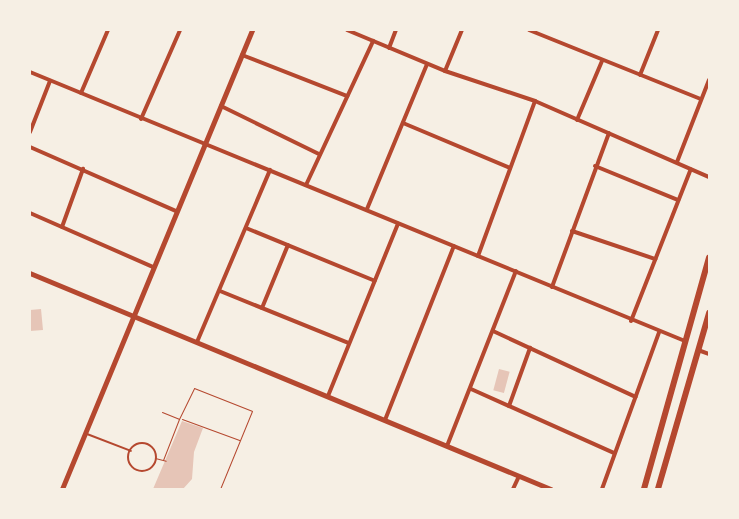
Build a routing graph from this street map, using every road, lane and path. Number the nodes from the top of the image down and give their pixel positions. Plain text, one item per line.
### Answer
1 (108, 30) edge
2 (180, 30) edge
3 (252, 30) edge
4 (347, 30) edge
5 (396, 30) edge
6 (462, 30) edge
7 (529, 30) edge
8 (658, 30) edge
9 (373, 41) junction
10 (389, 48) junction
11 (242, 55) junction
12 (602, 61) junction
13 (427, 64) junction
14 (445, 71) junction
15 (30, 72) edge
16 (640, 75) junction
17 (709, 80) edge
18 (50, 81) junction
19 (81, 93) junction
20 (346, 96) junction
21 (701, 99) junction
22 (535, 101) junction
23 (221, 106) junction
24 (141, 119) junction
25 (577, 120) junction
26 (403, 123) junction
27 (30, 132) edge
28 (609, 133) junction
29 (206, 143) junction
30 (30, 147) edge
31 (319, 154) junction
32 (677, 162) junction
33 (595, 166) junction
34 (510, 168) junction
35 (83, 169) junction
36 (691, 169) junction
37 (270, 170) junction
38 (709, 176) edge
39 (306, 185) junction
40 (678, 200) junction
41 (367, 209) junction
42 (176, 211) junction
43 (30, 213) edge
44 (398, 224) junction
45 (62, 226) junction
46 (246, 228) junction
47 (572, 232) junction
48 (288, 245) junction
49 (454, 246) junction
50 (478, 256) junction
51 (709, 258) edge
52 (655, 259) junction
53 (153, 267) junction
54 (516, 271) junction
55 (30, 273) edge
56 (375, 281) junction
57 (552, 287) junction
58 (220, 291) junction
59 (262, 308) junction
60 (709, 313) edge
61 (134, 316) junction
62 (631, 321) junction
63 (493, 331) junction
64 (659, 332) junction
65 (684, 341) junction
66 (198, 342) junction
67 (349, 343) junction
68 (530, 348) junction
69 (698, 350) junction
70 (709, 354) edge
71 (471, 389) junction
72 (328, 396) junction
73 (636, 397) junction
74 (509, 406) junction
75 (162, 412) dead end
76 (182, 418) junction
77 (179, 419) junction
78 (386, 420) junction
79 (85, 433) junction
80 (240, 441) junction
81 (447, 446) junction
82 (131, 451) junction
83 (614, 453) junction
84 (154, 458) junction
85 (519, 476) junction
86 (62, 489) edge
87 (220, 489) edge
88 (513, 489) edge
89 (551, 489) edge
90 (602, 489) edge
91 (644, 489) edge
92 (658, 489) edge

1 - 19 street
2 - 24 street
3 - 11 street
4 - 9 street
5 - 10 street
6 - 14 street
7 - 12 street
8 - 16 street
9 - 10 street
9 - 20 street
10 - 13 street
11 - 20 street
11 - 23 street
12 - 16 street
12 - 25 street
13 - 14 street
13 - 26 street
14 - 22 street
15 - 18 street
16 - 21 street
17 - 21 street
18 - 19 street
18 - 27 street
19 - 24 street
20 - 31 street
21 - 32 street
22 - 25 street
22 - 34 street
23 - 29 street
23 - 31 street
24 - 29 street
25 - 28 street
26 - 34 street
26 - 41 street
28 - 32 street
28 - 33 street
29 - 37 street
29 - 42 street
30 - 35 street
31 - 39 street
32 - 36 street
33 - 40 street
33 - 47 street
34 - 50 street
35 - 42 street
35 - 45 street
36 - 38 street
36 - 40 street
37 - 39 street
37 - 46 street
39 - 41 street
40 - 52 street
41 - 44 street
42 - 53 street
43 - 45 street
44 - 49 street
44 - 56 street
45 - 53 street
46 - 48 street
46 - 58 street
47 - 52 street
47 - 57 street
48 - 56 street
48 - 59 street
49 - 50 street
49 - 78 street
50 - 54 street
51 - 65 main road
52 - 62 street
53 - 61 street
54 - 57 street
54 - 63 street
55 - 61 street
56 - 67 street
57 - 62 street
58 - 59 street
58 - 66 street
59 - 67 street
60 - 69 main road
61 - 66 street
61 - 79 street
62 - 64 street
63 - 68 street
63 - 71 street
64 - 65 street
64 - 73 street
65 - 91 main road
66 - 72 street
67 - 72 street
68 - 73 street
68 - 74 street
69 - 70 street
69 - 92 main road
71 - 74 street
71 - 81 street
72 - 78 street
73 - 83 street
74 - 83 street
75 - 77 path
76 - 77 path
76 - 80 path
76 - 80 path
77 - 84 path
78 - 81 street
79 - 82 lane
79 - 86 street
80 - 87 path
81 - 85 street
82 - 84 lane
82 - 84 lane
83 - 90 street
85 - 88 street
85 - 89 street

